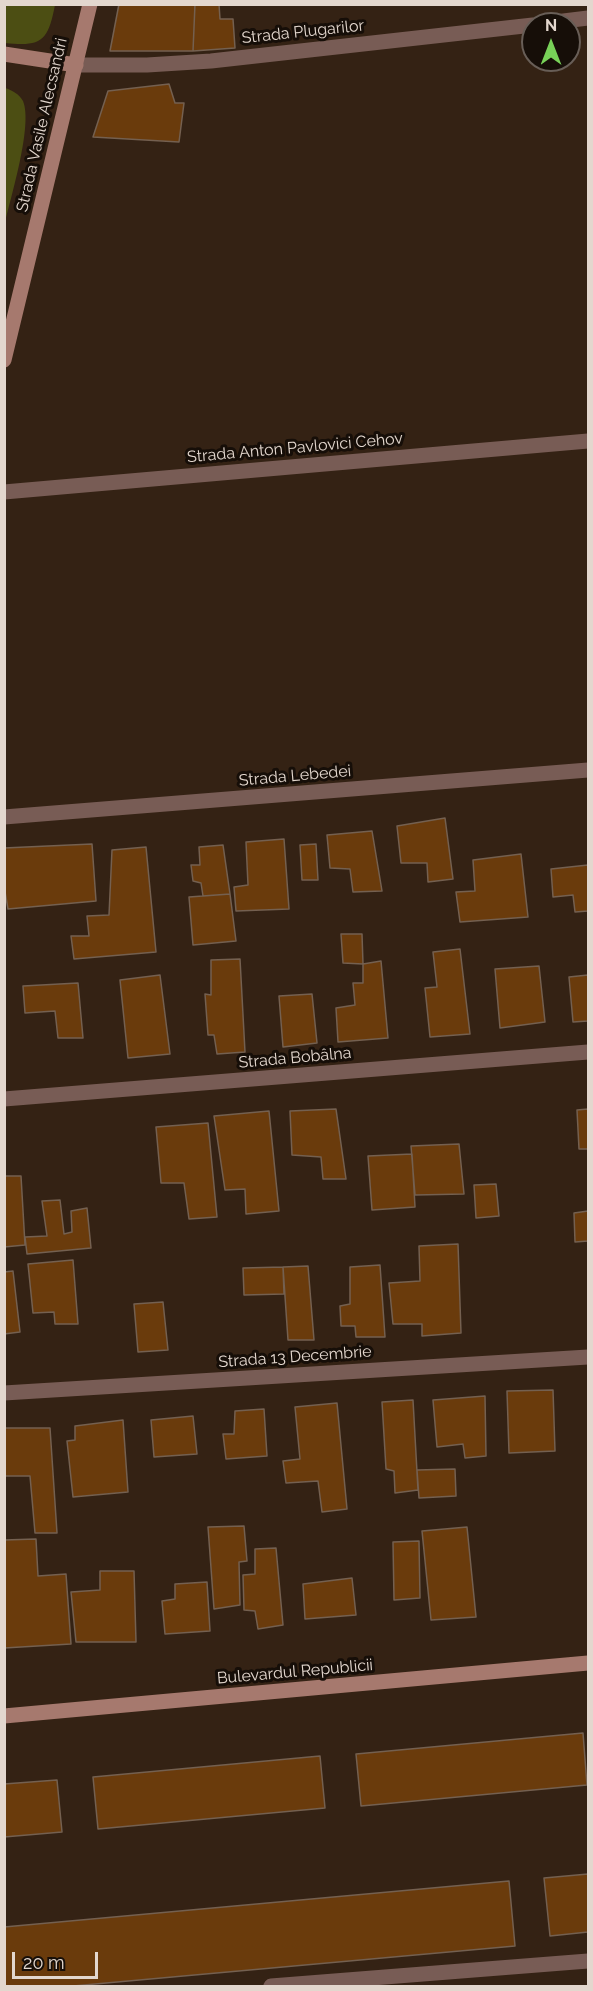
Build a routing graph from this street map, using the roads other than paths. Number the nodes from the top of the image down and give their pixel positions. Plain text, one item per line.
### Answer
1 (90, 4) edge
2 (521, 26) edge
3 (4, 54) edge
4 (76, 65) junction
5 (4, 360) edge
6 (588, 441) edge
7 (4, 492) edge
8 (588, 770) edge
9 (4, 817) edge
10 (588, 1052) edge
11 (4, 1099) edge
12 (588, 1357) edge
13 (4, 1393) edge
14 (588, 1663) edge
15 (4, 1716) edge
16 (588, 1961) edge
17 (270, 1986) edge

1 - 4 street, Strada Vasile Alecsandri
2 - 4 street, Strada Plugarilor
3 - 4 street
4 - 5 street, Strada Vasile Alecsandri
6 - 7 street, Strada Anton Pavlovici Cehov
8 - 9 street, Strada Lebedei
10 - 11 street, Strada Bobâlna
12 - 13 street, Strada 13 Decembrie
14 - 15 street, Bulevardul Republicii
16 - 17 street

